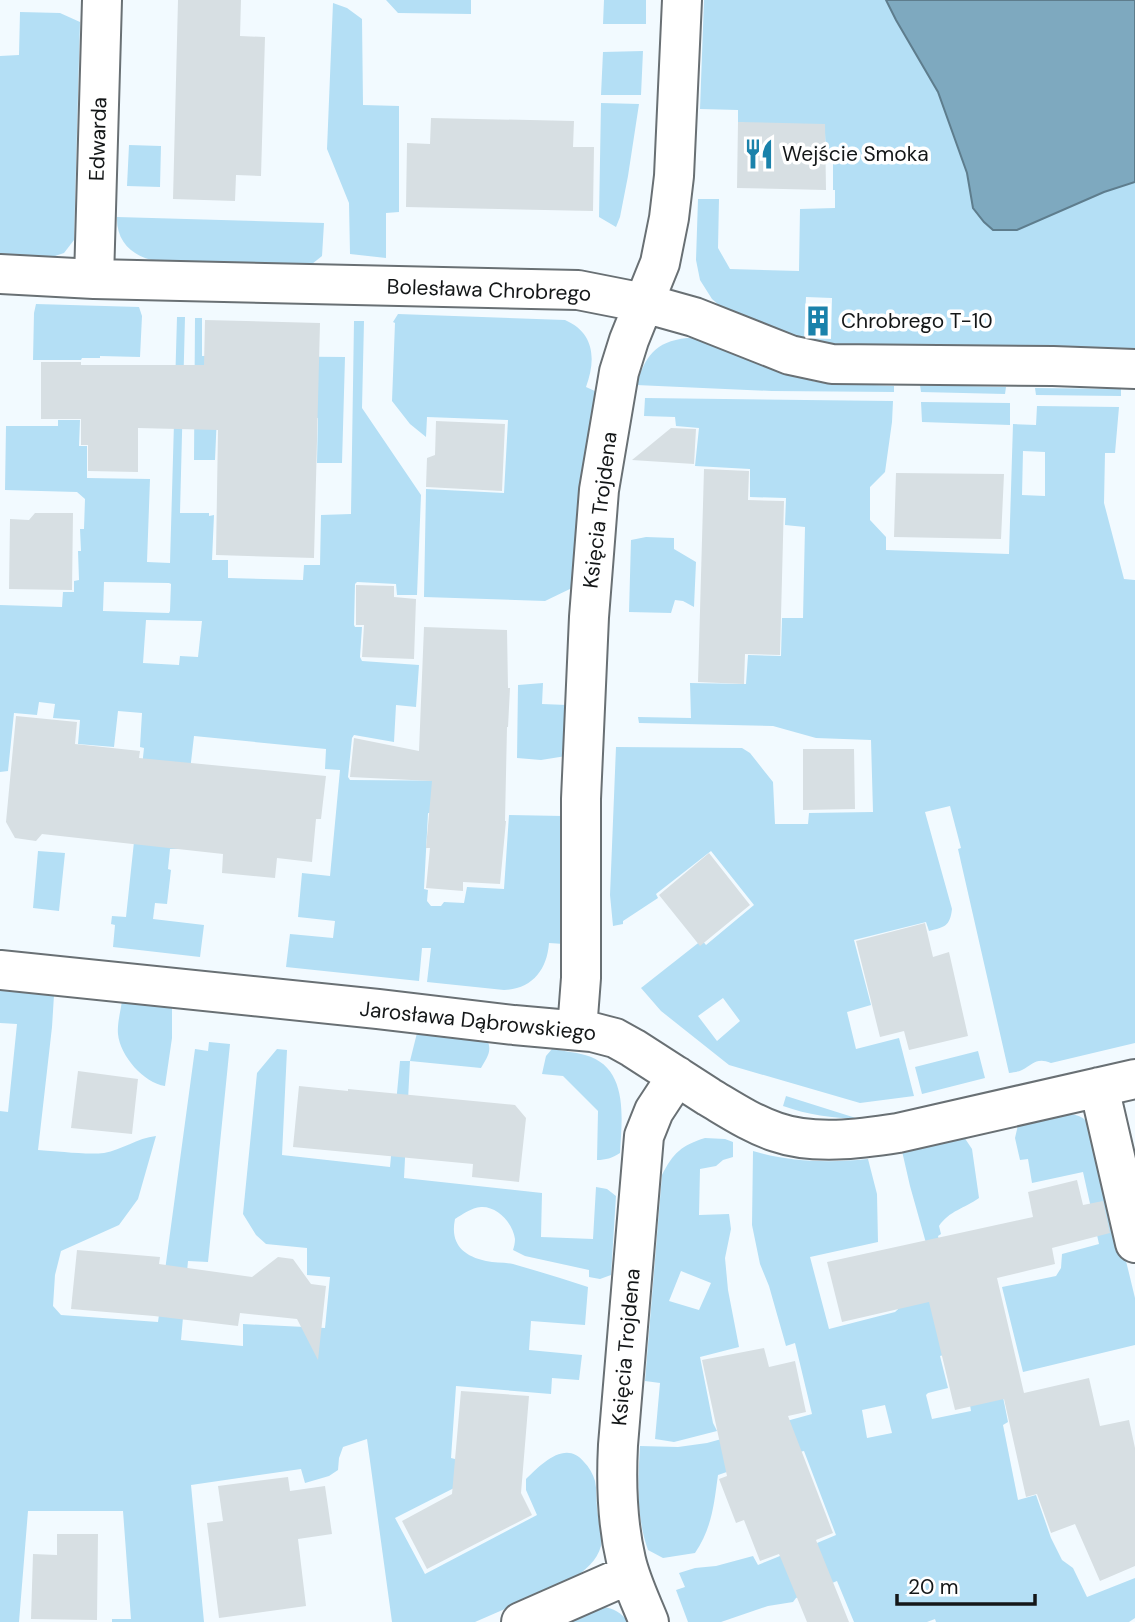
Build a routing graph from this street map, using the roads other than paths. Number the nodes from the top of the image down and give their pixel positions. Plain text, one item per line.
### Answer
1 (102, 0) edge
2 (682, 0) edge
3 (0, 274) edge
4 (94, 279) junction
5 (643, 303) junction
6 (1135, 369) edge
7 (0, 970) edge
8 (577, 1030) junction
9 (677, 1076) junction
10 (1117, 1083) edge
11 (1135, 1244) edge
12 (630, 1574) junction
13 (521, 1622) edge
14 (649, 1622) edge

1 - 4 street, Edwarda
2 - 5 street, Księcia Trojdena
3 - 4 street, Bolesława Chrobrego
4 - 5 street, Bolesława Chrobrego
5 - 6 street, Bolesława Chrobrego
5 - 8 street, Księcia Trojdena
7 - 8 street, Jarosława Dąbrowskiego
8 - 9 street, Jarosława Dąbrowskiego
9 - 10 street, Jarosława Dąbrowskiego
9 - 12 street, Księcia Trojdena
10 - 11 street
12 - 13 street
12 - 14 street, Księcia Trojdena

